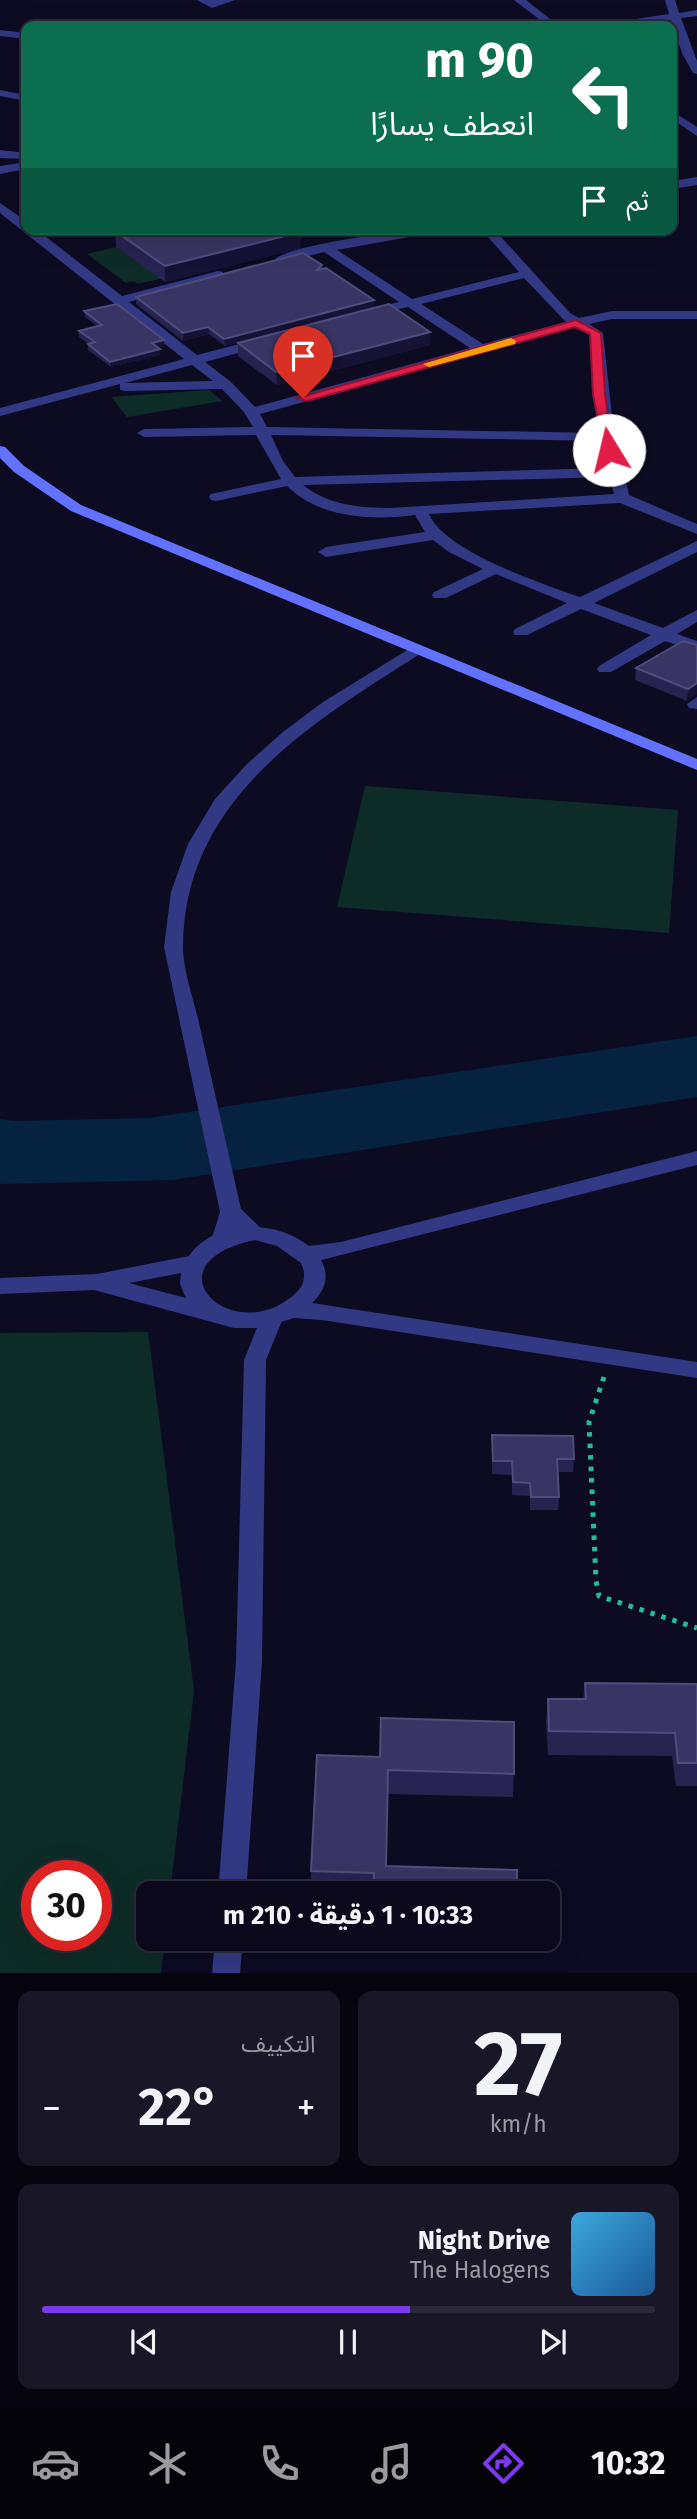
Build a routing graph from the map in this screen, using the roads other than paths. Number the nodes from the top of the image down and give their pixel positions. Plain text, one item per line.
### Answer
1 (202, 0) edge
2 (230, 0) edge
3 (519, 0) edge
4 (670, 0) edge
5 (697, 13) edge
6 (676, 16) junction
7 (547, 21) edge
8 (642, 21) edge
9 (0, 33) edge
10 (21, 35) edge
11 (692, 53) edge
12 (697, 71) edge
13 (0, 93) edge
14 (21, 97) edge
15 (677, 118) edge
16 (697, 133) edge
17 (0, 154) edge
18 (21, 157) edge
19 (21, 159) edge
20 (0, 170) edge
21 (697, 181) edge
22 (677, 185) edge
23 (0, 207) edge
24 (21, 223) edge
25 (36, 235) edge
26 (398, 235) edge
27 (493, 235) edge
28 (326, 248) junction
29 (261, 264) edge
30 (235, 271) edge
31 (526, 274) junction
32 (119, 301) junction
33 (408, 303) junction
34 (697, 315) edge
35 (355, 317) edge
36 (576, 323) junction
37 (275, 339) edge
38 (482, 349) junction
39 (195, 360) junction
40 (226, 384) junction
41 (92, 387) junction
42 (0, 412) edge
43 (251, 412) junction
44 (262, 431) junction
45 (144, 433) dead end
46 (607, 437) junction
47 (0, 450) edge
48 (615, 472) junction
49 (291, 481) junction
50 (216, 497) dead end
51 (622, 498) junction
52 (420, 510) junction
53 (697, 529) edge
54 (436, 535) junction
55 (697, 546) edge
56 (326, 552) dead end
57 (497, 569) junction
58 (440, 595) dead end
59 (579, 603) junction
60 (697, 615) edge
61 (521, 632) dead end
62 (663, 635) junction
63 (697, 647) edge
64 (417, 649) junction
65 (605, 669) dead end
66 (697, 765) edge
67 (697, 1158) edge
68 (228, 1204) junction
69 (255, 1233) junction
70 (223, 1238) junction
71 (307, 1254) junction
72 (192, 1263) junction
73 (97, 1283) junction
74 (0, 1286) edge
75 (215, 1313) junction
76 (281, 1314) junction
77 (697, 1370) edge
78 (233, 1881) edge
79 (228, 1951) edge
80 (226, 1973) edge

1 - 2 street
3 - 7 street
4 - 6 street
5 - 6 street
6 - 8 street
6 - 11 street
9 - 10 street
11 - 12 street
13 - 14 street
15 - 16 street
17 - 18 street
19 - 20 street
21 - 22 street
23 - 24 street
25 - 32 street
26 - 28 street
27 - 31 street
28 - 29 street
28 - 33 street
30 - 32 street
31 - 33 street
31 - 36 street
32 - 39 street
33 - 35 street
33 - 38 street
34 - 36 street
36 - 38 street
36 - 46 street
37 - 39 street
38 - 43 street
39 - 40 street
39 - 41 street
40 - 41 street
40 - 43 street
41 - 42 street
43 - 44 street
44 - 45 street
44 - 46 street
44 - 49 street
46 - 48 street
47 - 64 main road
48 - 49 street
48 - 51 street
49 - 50 street
49 - 52 street
51 - 52 street
51 - 53 street
52 - 54 street
54 - 56 street
54 - 57 street
55 - 59 street
57 - 58 street
57 - 59 street
59 - 61 street
59 - 62 street
60 - 62 street
62 - 63 street
62 - 65 street
64 - 66 main road
64 - 68 street
67 - 71 street
68 - 69 street
68 - 70 street
69 - 70 street
69 - 71 street
70 - 72 street
71 - 76 street
72 - 73 street
72 - 75 street
73 - 74 street
73 - 75 street
75 - 76 street
76 - 77 street
76 - 78 street
79 - 80 street

